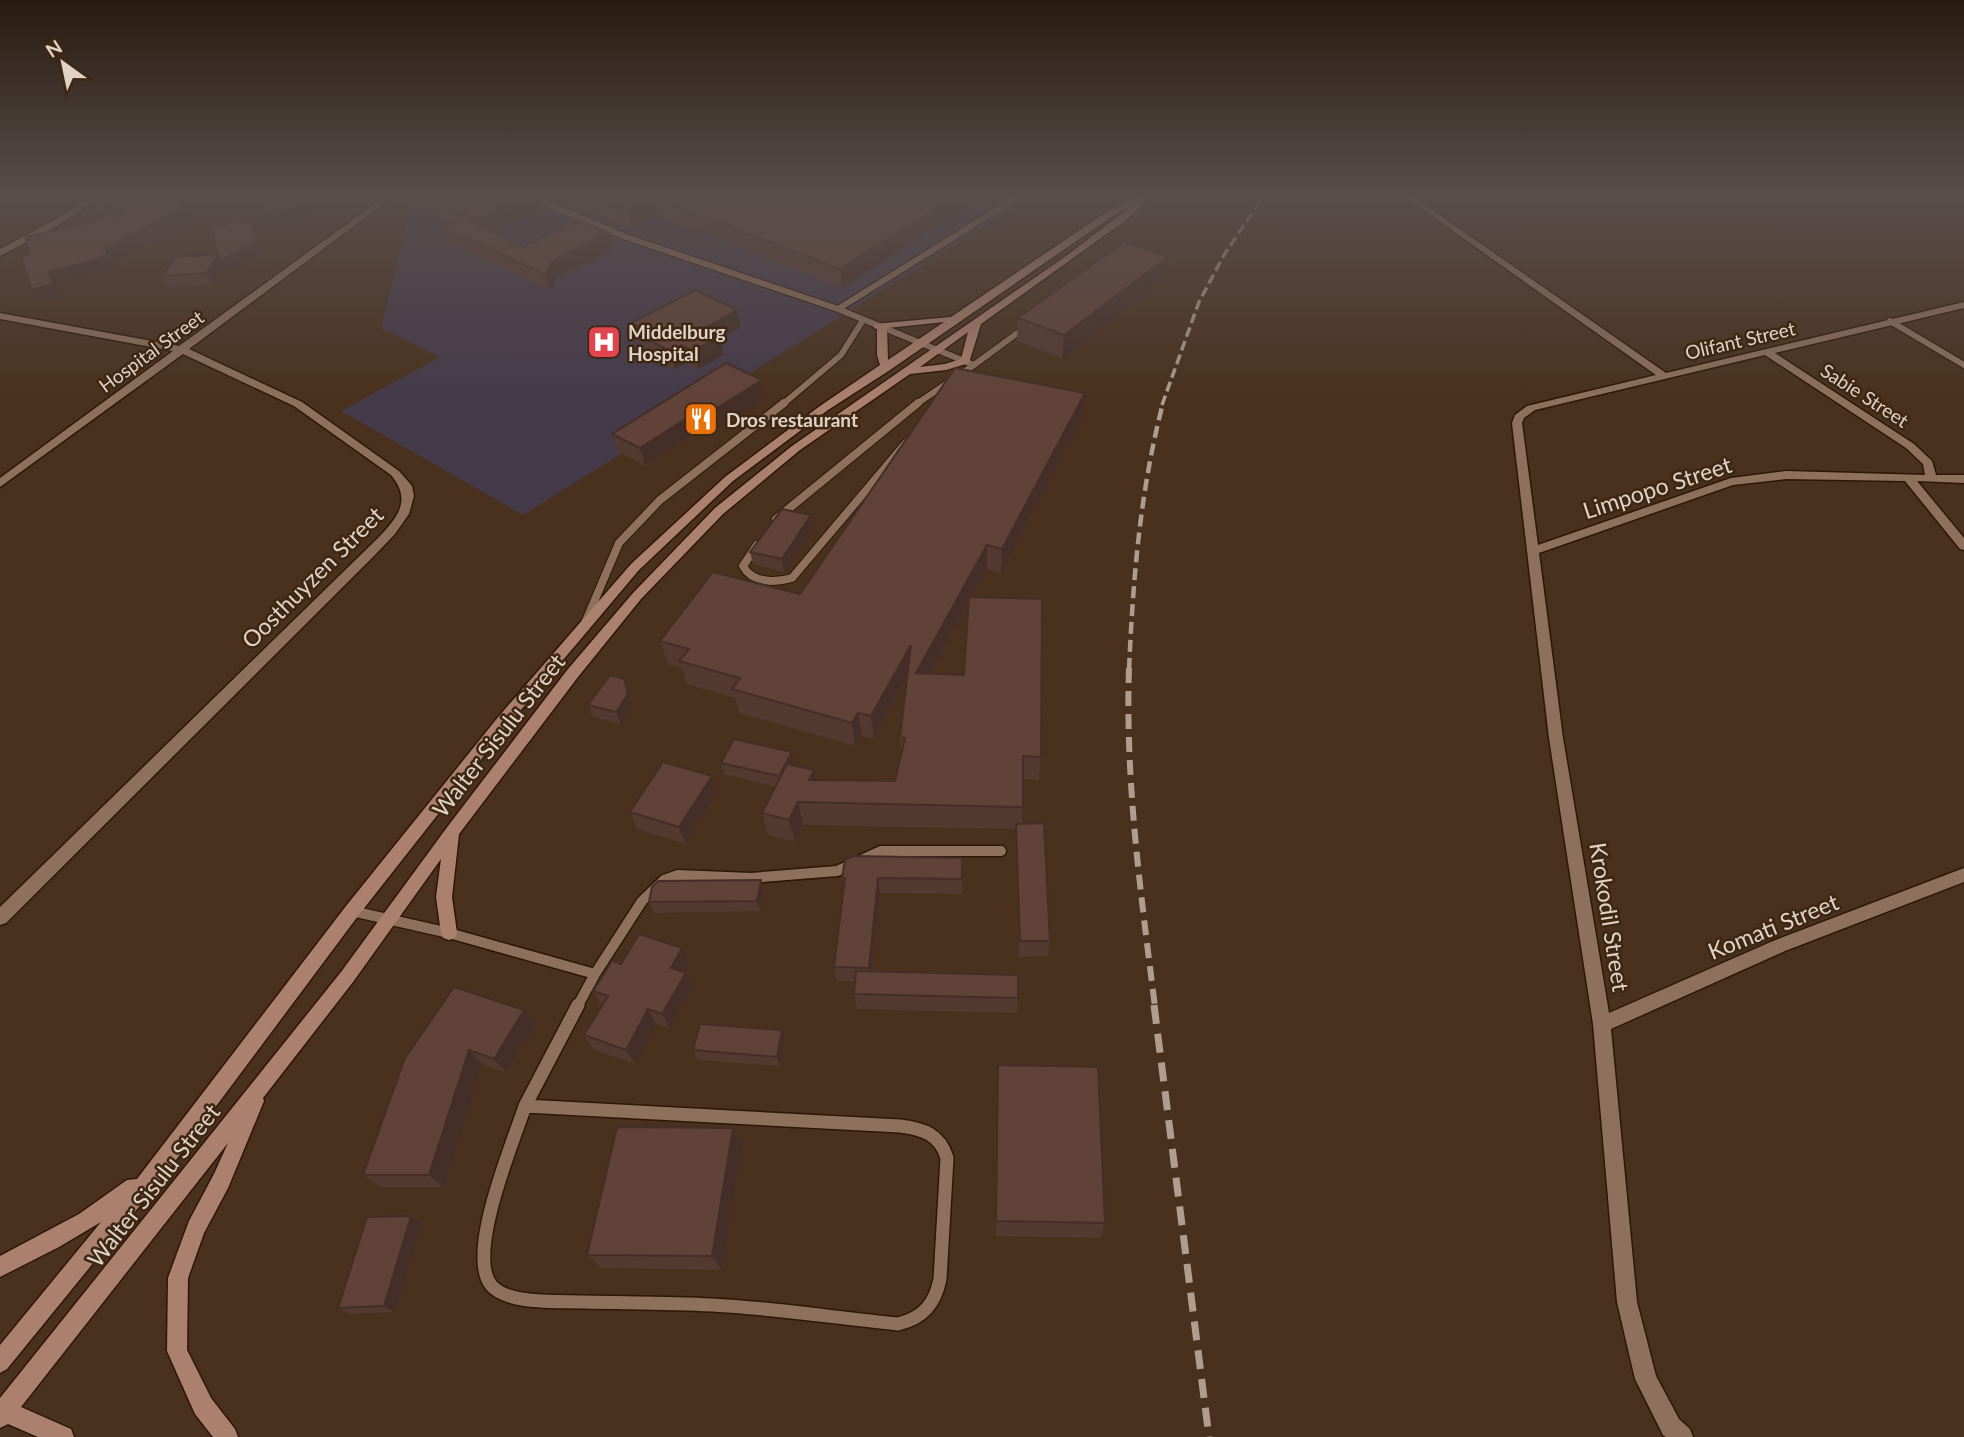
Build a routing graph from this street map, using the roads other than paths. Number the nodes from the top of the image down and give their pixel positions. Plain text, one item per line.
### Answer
1 (298, 264) edge
2 (706, 264) edge
3 (910, 264) edge
4 (1035, 264) edge
5 (1059, 264) edge
6 (1505, 264) edge
7 (1964, 305) edge
8 (838, 309) junction
9 (0, 316) edge
10 (954, 319) junction
11 (863, 320) junction
12 (976, 320) junction
13 (1890, 321) junction
14 (1030, 324) edge
15 (879, 327) junction
16 (919, 343) junction
17 (183, 349) junction
18 (937, 350) junction
19 (1767, 352) junction
20 (970, 363) junction
21 (1964, 365) edge
22 (886, 368) junction
23 (905, 371) junction
24 (1664, 376) junction
25 (949, 380) junction
26 (946, 393) edge
27 (1525, 411) joint
28 (916, 432) edge
29 (1908, 478) junction
30 (1931, 478) junction
31 (1964, 479) edge
32 (0, 483) edge
33 (769, 528) edge
34 (763, 536) edge
35 (1964, 545) edge
36 (1533, 551) junction
37 (585, 625) junction
38 (453, 830) junction
39 (1000, 851) dead end
40 (1964, 875) edge
41 (352, 911) junction
42 (0, 918) edge
43 (387, 919) junction
44 (449, 933) junction
45 (595, 974) junction
46 (1602, 1024) junction
47 (262, 1083) junction
48 (526, 1106) junction
49 (157, 1169) junction
50 (0, 1267) edge
51 (0, 1362) edge
52 (2, 1412) edge
53 (1677, 1432) edge
54 (63, 1437) edge
55 (227, 1437) edge

1 - 17 street, Hospital Street
2 - 8 lane
3 - 8 lane
4 - 10 main road, Walter Sisulu Street
5 - 12 main road, Walter Sisulu Street
6 - 24 street
7 - 13 street, Olifant Street
8 - 11 lane
9 - 17 street, Oosthuyzen Street
10 - 15 main road
10 - 16 main road, Walter Sisulu Street
11 - 15 lane
11 - 37 lane
12 - 18 main road, Walter Sisulu Street
12 - 20 main road
13 - 19 street, Olifant Street
13 - 21 lane
14 - 20 lane
15 - 16 lane
15 - 22 main road
16 - 18 lane
16 - 22 main road, Walter Sisulu Street
17 - 32 street, Hospital Street
17 - 42 street, Oosthuyzen Street
18 - 20 lane
18 - 23 main road, Walter Sisulu Street
19 - 24 street, Olifant Street
19 - 30 street, Sabie Street
20 - 23 main road
20 - 25 lane
22 - 37 main road, Walter Sisulu Street
23 - 38 main road, Walter Sisulu Street
24 - 27 street, Olifant Street
25 - 26 lane
25 - 33 lane
27 - 36 street, Krokodil Street
28 - 34 lane
29 - 30 street, Limpopo Street
29 - 35 street
29 - 36 street, Limpopo Street
30 - 31 street, Limpopo Street
36 - 46 street, Krokodil Street
37 - 41 main road, Walter Sisulu Street
38 - 43 main road, Walter Sisulu Street
38 - 44 main road
39 - 45 lane
40 - 46 street, Komati Street
41 - 43 lane
41 - 49 main road, Walter Sisulu Street
43 - 44 lane
43 - 47 main road, Walter Sisulu Street
44 - 45 lane
45 - 48 lane
46 - 53 street, Krokodil Street
47 - 52 main road, Walter Sisulu Street
47 - 55 main road
48 - 48 lane
49 - 50 main road
49 - 51 main road, Walter Sisulu Street
52 - 54 main road

